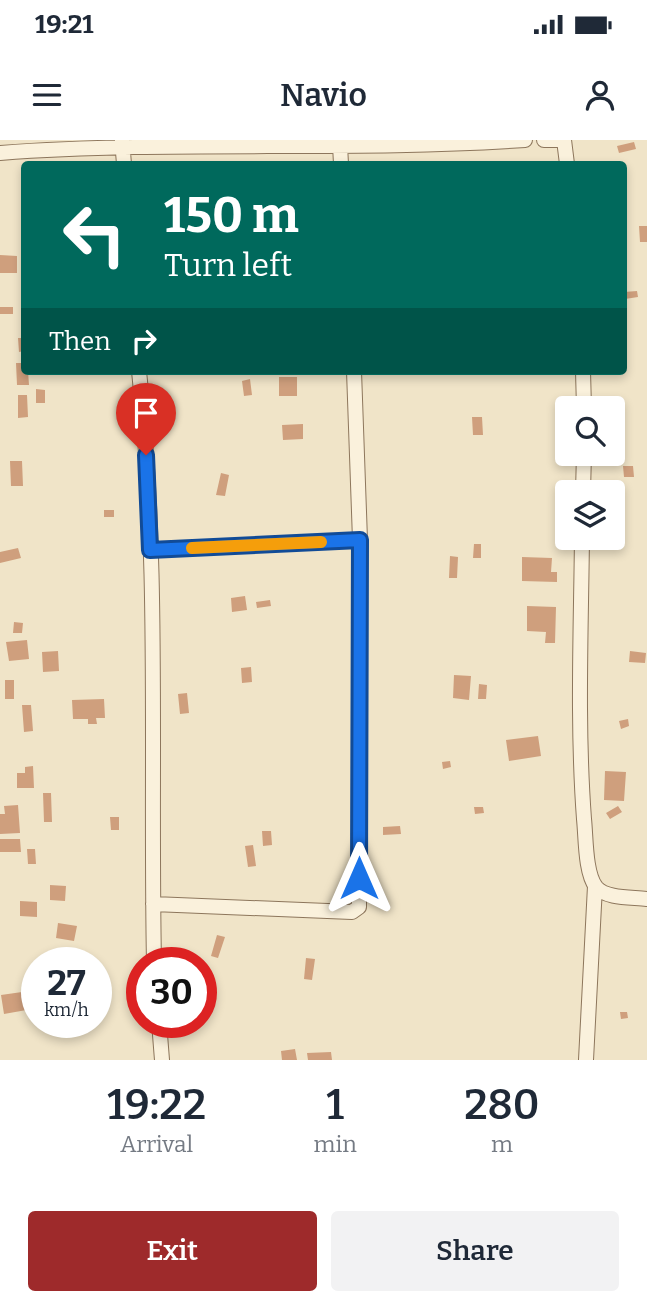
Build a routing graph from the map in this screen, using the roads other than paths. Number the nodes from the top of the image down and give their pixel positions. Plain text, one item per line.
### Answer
1 (525, 140) edge
2 (544, 140) edge
3 (564, 140) edge
4 (345, 143) edge
5 (122, 144) edge
6 (0, 153) edge
7 (342, 161) edge
8 (567, 161) edge
9 (139, 375) edge
10 (354, 375) edge
11 (583, 375) edge
12 (584, 396) edge
13 (360, 540) junction
14 (150, 550) junction
15 (582, 550) edge
16 (595, 886) junction
17 (647, 899) edge
18 (153, 904) junction
19 (154, 947) edge
20 (160, 1038) edge
21 (162, 1060) edge
22 (586, 1060) edge

1 - 4 street
2 - 3 street
3 - 8 street
4 - 5 street
4 - 7 street
5 - 6 street
9 - 14 street
10 - 13 street
11 - 12 street
13 - 14 street
13 - 18 street
14 - 18 street
15 - 16 street
16 - 17 street
16 - 22 street
18 - 19 street
20 - 21 street

